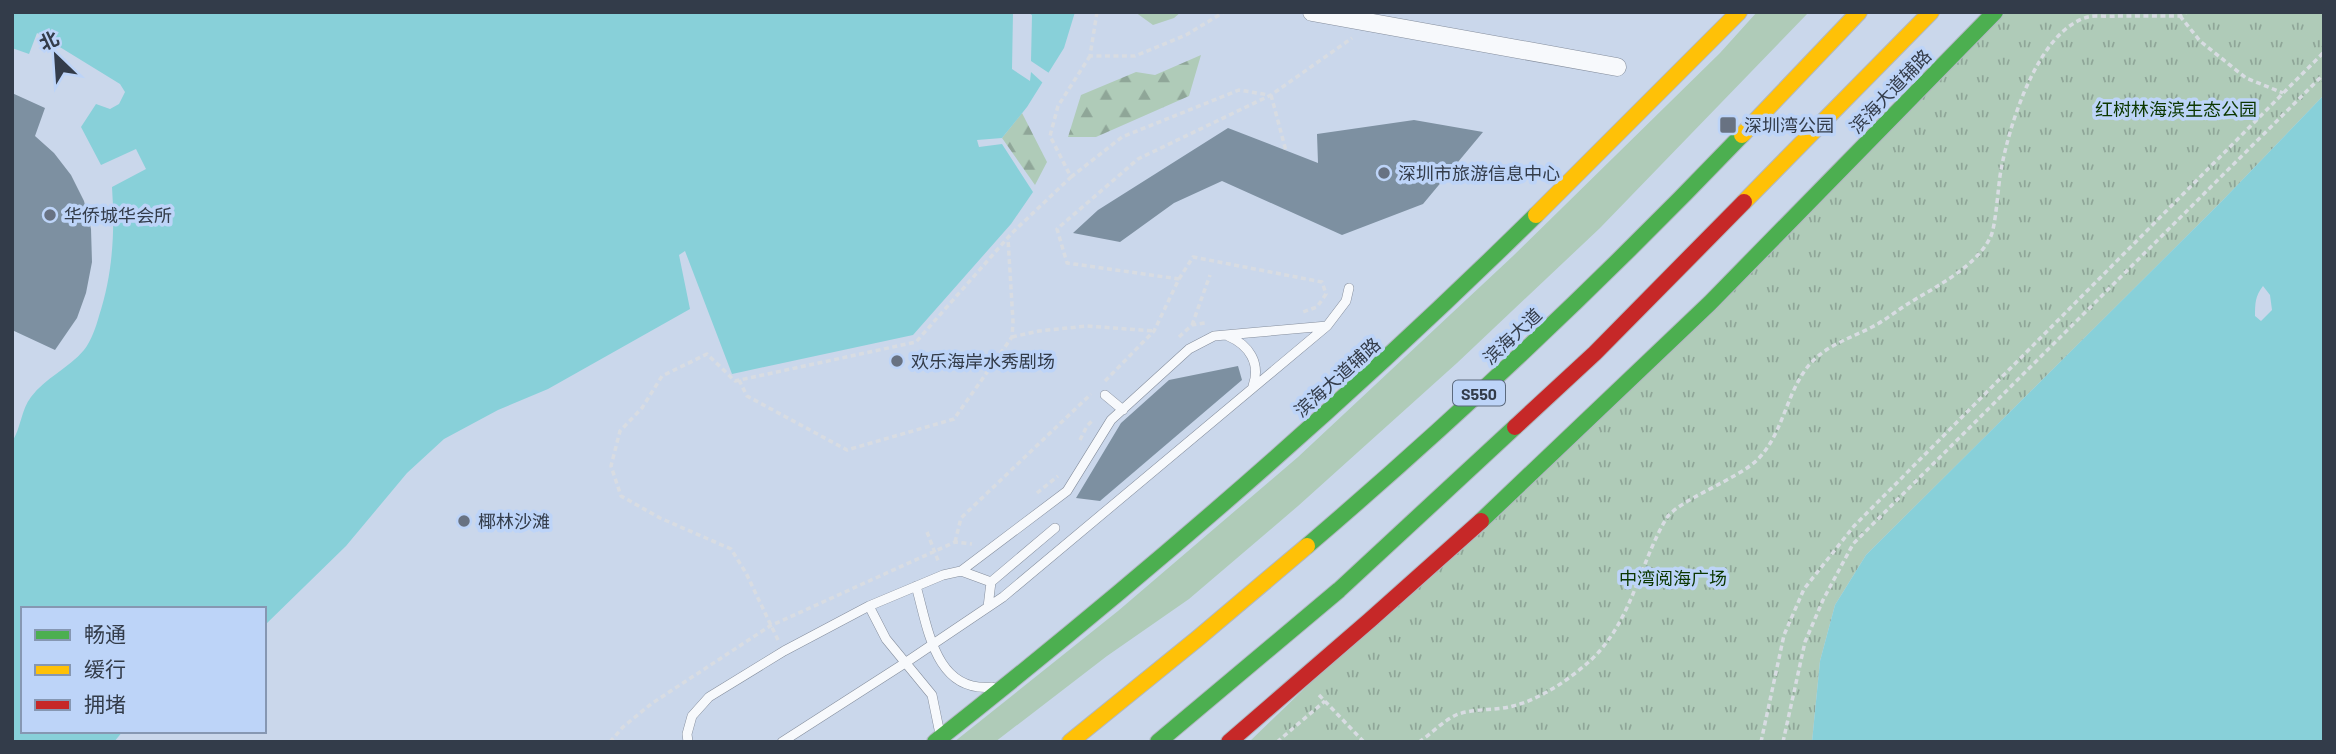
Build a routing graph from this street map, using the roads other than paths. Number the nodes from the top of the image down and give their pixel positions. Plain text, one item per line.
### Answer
1 (1312, 12) edge
2 (1739, 12) edge
3 (1859, 12) edge
4 (1931, 12) edge
5 (1950, 12) edge
6 (1995, 12) edge
7 (1888, 56) junction
8 (1618, 67) dead end
9 (1349, 288) dead end
10 (1327, 326) junction
11 (1224, 335) junction
12 (1252, 387) junction
13 (1105, 395) dead end
14 (1123, 410) junction
15 (1055, 528) dead end
16 (961, 571) junction
17 (990, 582) junction
18 (916, 586) junction
19 (869, 606) junction
20 (988, 607) junction
21 (933, 645) junction
22 (905, 663) junction
23 (1008, 685) junction
24 (938, 740) edge
25 (688, 742) edge
26 (782, 742) edge
27 (1070, 742) edge
28 (1158, 742) edge
29 (1229, 742) edge

1 - 8 street
2 - 23 main road, 滨海大道辅路
3 - 27 main road, 滨海大道 / S550
4 - 7 main road, S550
5 - 7 main road, 滨海大道辅路
6 - 29 main road, 滨海大道辅路
7 - 28 main road, S550
9 - 10 lane
10 - 11 lane
10 - 12 lane
11 - 12 lane
11 - 14 lane
12 - 20 lane
13 - 14 lane
14 - 16 lane
15 - 17 lane
16 - 17 lane
16 - 18 lane
17 - 20 lane
18 - 19 lane
18 - 21 lane
19 - 22 lane
19 - 25 lane
20 - 21 lane
21 - 22 lane
21 - 23 lane
22 - 24 lane
22 - 26 lane
23 - 24 main road, 滨海大道辅路

